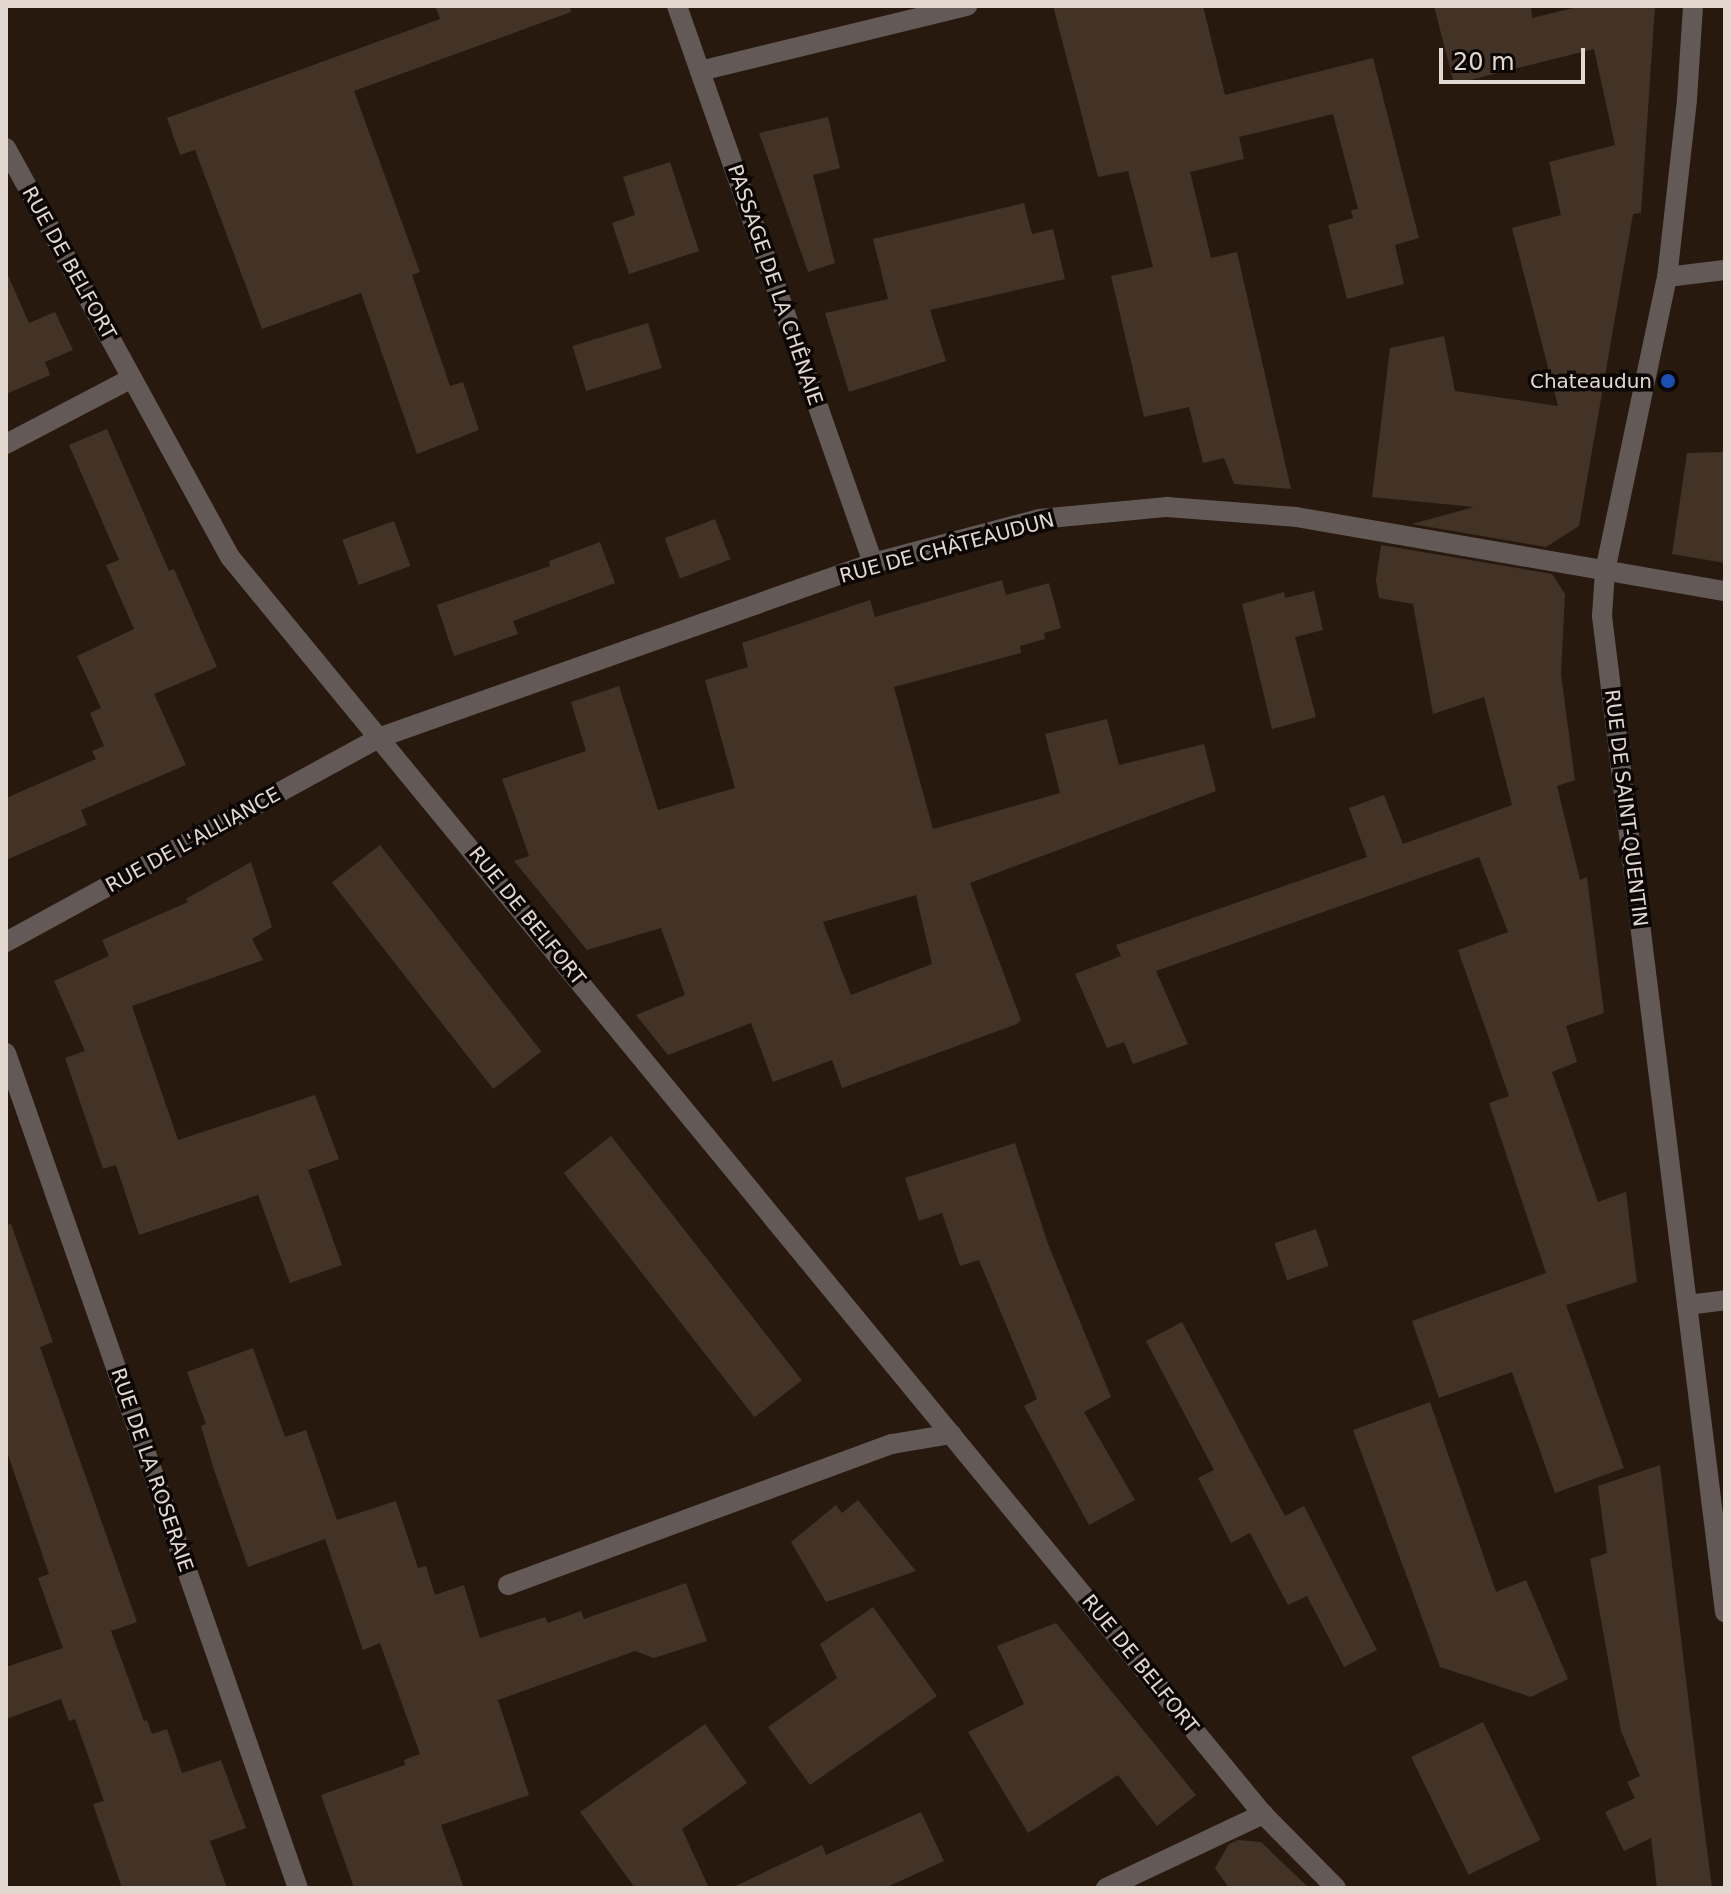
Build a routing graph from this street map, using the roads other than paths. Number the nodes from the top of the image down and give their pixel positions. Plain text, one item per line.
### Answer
1 (677, 6) edge
2 (967, 6) edge
3 (1693, 6) edge
4 (700, 71) junction
5 (6, 148) edge
6 (1725, 270) edge
7 (1667, 277) junction
8 (132, 378) junction
9 (6, 444) edge
10 (873, 563) junction
11 (1605, 570) junction
12 (1725, 591) edge
13 (381, 737) junction
14 (6, 942) edge
15 (6, 1053) edge
16 (1725, 1300) edge
17 (1687, 1305) junction
18 (951, 1434) junction
19 (508, 1585) dead end
20 (1725, 1612) edge
21 (1263, 1814) junction
22 (298, 1888) edge
23 (1106, 1888) edge
24 (1336, 1888) edge

1 - 4 street, PASSAGE DE LA CHÊNAIE
2 - 4 street
3 - 7 street, RUE DE SAINT-QUENTIN
4 - 10 street, PASSAGE DE LA CHÊNAIE
5 - 8 street, RUE DE BELFORT
6 - 7 street
7 - 11 street, RUE DE SAINT-QUENTIN
8 - 9 street
8 - 13 street, RUE DE BELFORT
10 - 11 street, RUE DE CHÂTEAUDUN
10 - 13 street, RUE DE CHÂTEAUDUN
11 - 12 street, RUE DE CHÂTEAUDUN
11 - 17 street, RUE DE SAINT-QUENTIN
13 - 14 street, RUE DE L'ALLIANCE
13 - 18 street, RUE DE BELFORT
15 - 22 street, RUE DE LA ROSERAIE
16 - 17 street
17 - 20 street, RUE DE SAINT-QUENTIN
18 - 19 street
18 - 21 street, RUE DE BELFORT
21 - 23 street
21 - 24 street, RUE DE BELFORT

